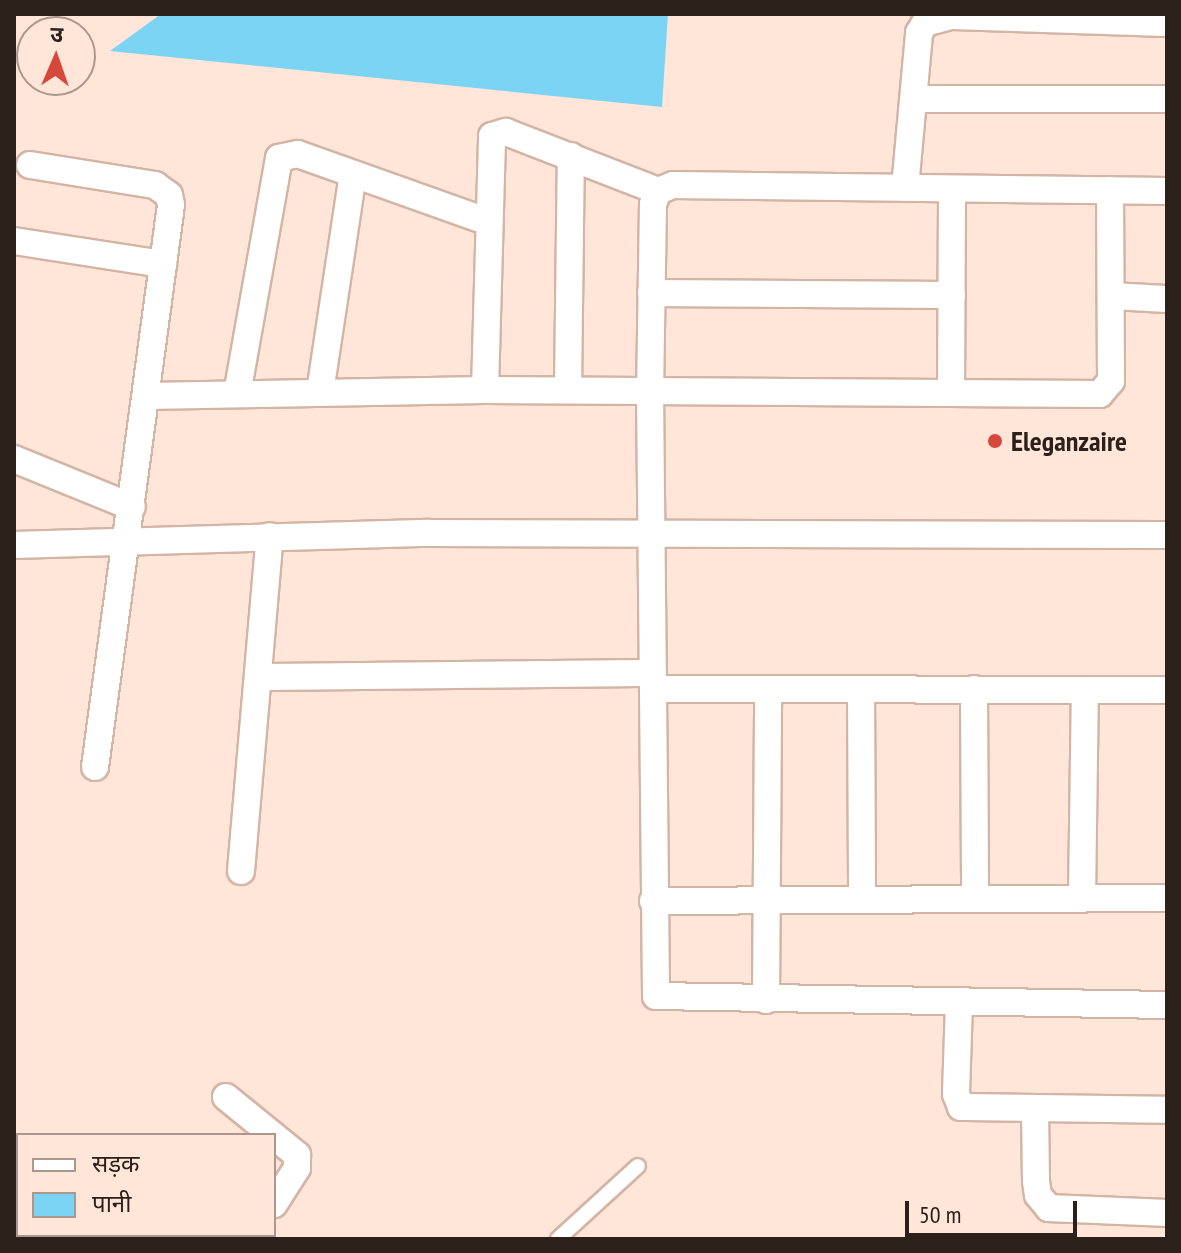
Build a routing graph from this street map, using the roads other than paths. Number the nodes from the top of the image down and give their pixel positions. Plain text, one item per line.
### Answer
1 (1100, 17) edge
2 (1167, 23) edge
3 (914, 99) junction
4 (1167, 99) edge
5 (571, 156) junction
6 (30, 165) dead end
7 (353, 174) junction
8 (905, 188) junction
9 (952, 189) junction
10 (1110, 190) junction
11 (658, 191) junction
12 (1167, 191) edge
13 (486, 221) junction
14 (14, 241) edge
15 (163, 264) junction
16 (651, 293) junction
17 (952, 295) junction
18 (1111, 296) junction
19 (1167, 299) edge
20 (485, 390) junction
21 (568, 390) junction
22 (650, 390) junction
23 (951, 390) junction
24 (320, 392) junction
25 (237, 394) junction
26 (146, 396) junction
27 (14, 459) edge
28 (132, 507) junction
29 (651, 533) junction
30 (1167, 535) edge
31 (270, 536) junction
32 (128, 540) junction
33 (14, 545) edge
34 (258, 677) junction
35 (653, 681) junction
36 (768, 689) junction
37 (861, 689) junction
38 (974, 689) junction
39 (1085, 690) junction
40 (1167, 690) edge
41 (95, 767) dead end
42 (241, 871) dead end
43 (862, 897) junction
44 (975, 898) junction
45 (1082, 898) junction
46 (1167, 898) edge
47 (767, 899) junction
48 (653, 901) junction
49 (766, 1000) junction
50 (959, 1003) junction
51 (1167, 1005) edge
52 (226, 1097) dead end
53 (1035, 1110) junction
54 (1167, 1110) edge
55 (270, 1133) edge
56 (276, 1138) edge
57 (638, 1166) dead end
58 (276, 1201) edge
59 (1167, 1213) edge
60 (558, 1239) edge

1 - 2 street
1 - 3 street
3 - 4 street
3 - 8 street
5 - 11 street
5 - 13 street
5 - 21 street
6 - 15 street
7 - 13 street
7 - 24 street
7 - 25 street
8 - 9 street
8 - 11 street
9 - 10 street
9 - 17 street
10 - 12 street
10 - 18 street
11 - 16 street
13 - 20 street
14 - 15 street
15 - 26 street
16 - 17 street
16 - 22 street
17 - 23 street
18 - 19 street
18 - 23 street
20 - 21 street
20 - 24 street
21 - 22 street
22 - 23 street
22 - 29 street
24 - 25 street
25 - 26 street
26 - 28 street
27 - 28 street
28 - 32 street
29 - 30 street
29 - 31 street
29 - 35 street
31 - 32 street
31 - 34 street
32 - 33 street
32 - 41 street
34 - 35 street
34 - 42 street
35 - 36 street
35 - 48 street
36 - 37 street
36 - 47 street
37 - 38 street
37 - 43 street
38 - 39 street
38 - 44 street
39 - 40 street
39 - 45 street
43 - 44 street
43 - 47 street
44 - 45 street
45 - 46 street
47 - 48 street
47 - 49 street
48 - 49 street
49 - 50 street
50 - 51 street
50 - 53 street
52 - 55 street
53 - 54 street
53 - 59 street
56 - 58 street
57 - 60 lane

